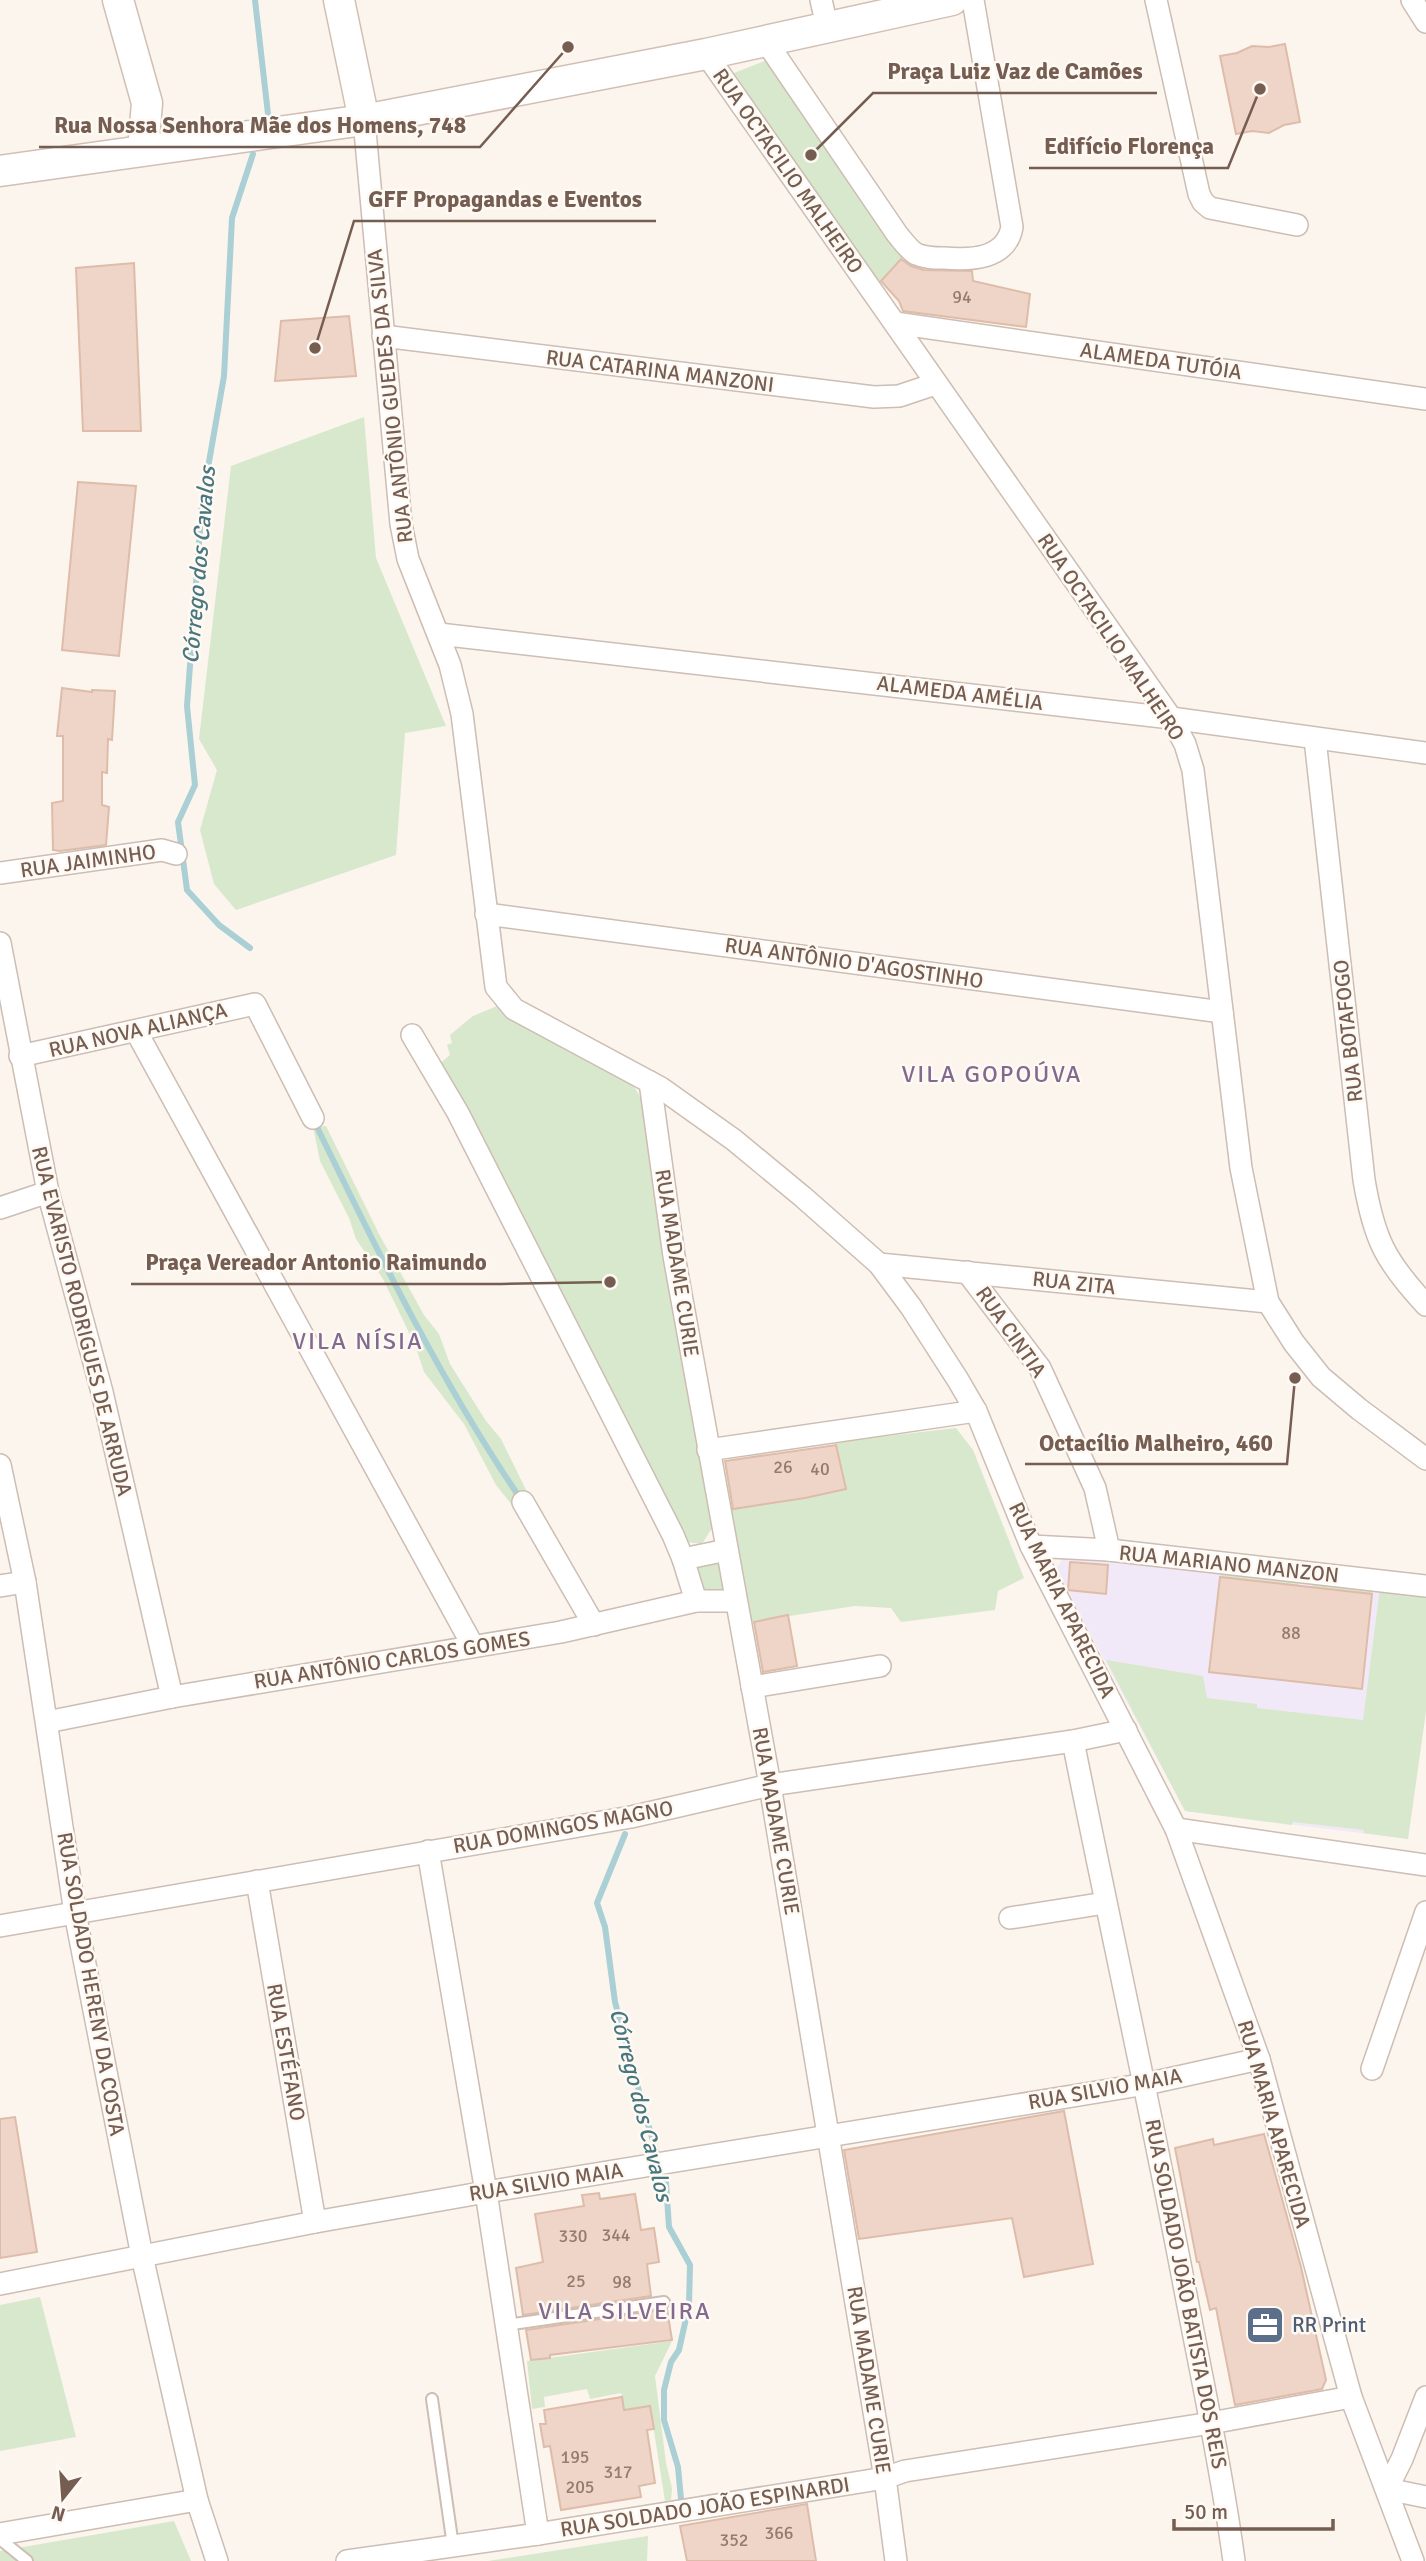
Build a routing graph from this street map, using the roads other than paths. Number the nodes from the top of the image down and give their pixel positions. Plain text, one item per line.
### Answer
1 (118, 0) edge
2 (339, 0) edge
3 (952, 0) edge
4 (973, 0) edge
5 (1156, 0) edge
6 (1412, 0) edge
7 (824, 13) edge
8 (1426, 22) edge
9 (765, 40) junction
10 (706, 54) junction
11 (147, 103) junction
12 (364, 120) junction
13 (184, 144) junction
14 (143, 150) junction
15 (0, 171) edge
16 (1297, 225) dead end
17 (895, 323) junction
18 (383, 336) junction
19 (935, 384) junction
20 (1426, 399) edge
21 (439, 634) junction
22 (494, 640) junction
23 (450, 665) junction
24 (1171, 718) junction
25 (1315, 739) junction
26 (1426, 753) edge
27 (176, 854) dead end
28 (0, 873) edge
29 (485, 914) junction
30 (0, 943) edge
31 (1222, 1012) junction
32 (136, 1031) junction
33 (412, 1035) dead end
34 (20, 1056) junction
35 (650, 1082) junction
36 (313, 1118) dead end
37 (48, 1192) junction
38 (0, 1208) edge
39 (879, 1264) junction
40 (967, 1272) junction
41 (1268, 1302) junction
42 (1426, 1305) edge
43 (976, 1411) junction
44 (708, 1450) junction
45 (1426, 1459) edge
46 (0, 1465) edge
47 (523, 1502) dead end
48 (1031, 1546) junction
49 (727, 1550) junction
50 (1110, 1550) junction
51 (683, 1559) junction
52 (25, 1582) junction
53 (0, 1586) edge
54 (1426, 1587) edge
55 (696, 1601) junction
56 (736, 1601) junction
57 (594, 1625) junction
58 (473, 1646) junction
59 (880, 1666) dead end
60 (752, 1687) junction
61 (172, 1697) junction
62 (47, 1722) junction
63 (1126, 1730) junction
64 (1073, 1741) junction
65 (771, 1785) junction
66 (1176, 1829) junction
67 (428, 1851) junction
68 (1426, 1865) edge
69 (257, 1881) junction
70 (1105, 1903) junction
71 (1426, 1912) edge
72 (75, 1913) junction
73 (1010, 1919) dead end
74 (0, 1926) edge
75 (1259, 2059) junction
76 (1372, 2069) dead end
77 (1146, 2084) junction
78 (829, 2136) junction
79 (486, 2192) junction
80 (315, 2222) junction
81 (142, 2256) junction
82 (0, 2284) edge
83 (664, 2302) dead end
84 (506, 2325) junction
85 (1351, 2397) junction
86 (1426, 2397) edge
87 (432, 2399) dead end
88 (1211, 2423) junction
89 (885, 2478) junction
90 (1387, 2489) junction
91 (1426, 2497) edge
92 (197, 2500) junction
93 (538, 2534) junction
94 (0, 2536) edge
95 (453, 2546) junction
96 (27, 2561) edge
97 (216, 2561) edge
98 (347, 2561) edge
99 (896, 2561) edge
100 (1234, 2561) edge
101 (1413, 2561) edge

1 - 11 street
2 - 12 street
3 - 7 street
4 - 9 street
5 - 16 street
6 - 8 street
7 - 9 street
9 - 10 street
10 - 12 street
10 - 17 street, RUA OCTACILIO MALHEIRO
11 - 13 street
11 - 14 street
12 - 13 street
12 - 18 street, RUA ANTÔNIO GUEDES DA SILVA
13 - 14 street
14 - 15 street
17 - 19 street, RUA OCTACILIO MALHEIRO
17 - 20 street, ALAMEDA TUTÓIA
18 - 19 street, RUA CATARINA MANZONI
18 - 21 street, RUA ANTÔNIO GUEDES DA SILVA
19 - 24 street, RUA OCTACILIO MALHEIRO
21 - 22 street, ALAMEDA AMÉLIA
21 - 23 street, RUA ANTÔNIO GUEDES DA SILVA
22 - 23 street
22 - 24 street, ALAMEDA AMÉLIA
23 - 29 street, RUA ANTÔNIO GUEDES DA SILVA
24 - 25 street, ALAMEDA AMÉLIA
24 - 31 street, RUA OCTACILIO MALHEIRO
25 - 26 street, ALAMEDA AMÉLIA
25 - 42 street, RUA BOTAFOGO
27 - 28 street, RUA JAIMINHO
29 - 31 street, RUA ANTÔNIO D'AGOSTINHO
29 - 35 street, RUA MARIA APARECIDA
30 - 34 street, RUA EVARISTO RODRIGUES DE ARRUDA
31 - 41 street, RUA OCTACILIO MALHEIRO
32 - 34 street, RUA NOVA ALIANÇA
32 - 36 street, RUA NOVA ALIANÇA
32 - 58 street
33 - 51 street
34 - 37 street, RUA EVARISTO RODRIGUES DE ARRUDA
35 - 39 street, RUA MARIA APARECIDA
35 - 44 street, RUA MADAME CURIE
37 - 38 street
37 - 61 street, RUA EVARISTO RODRIGUES DE ARRUDA
39 - 40 street, RUA ZITA
39 - 43 street, RUA MARIA APARECIDA
40 - 41 street, RUA ZITA
40 - 50 street, RUA CINTIA
41 - 45 street, RUA OCTACILIO MALHEIRO
43 - 44 street
43 - 48 street, RUA MARIA APARECIDA
44 - 49 street, RUA MADAME CURIE
46 - 52 street, RUA SOLDADO HERENY DA COSTA
47 - 57 street
48 - 50 street, RUA MARIANO MANZON
48 - 63 street, RUA MARIA APARECIDA
49 - 51 street
49 - 56 street, RUA MADAME CURIE
50 - 54 street, RUA MARIANO MANZON
51 - 55 street
52 - 53 street
52 - 62 street, RUA SOLDADO HERENY DA COSTA
55 - 56 street, RUA ANTÔNIO CARLOS GOMES
55 - 57 street, RUA ANTÔNIO CARLOS GOMES
56 - 60 street, RUA MADAME CURIE
57 - 58 street, RUA ANTÔNIO CARLOS GOMES
58 - 61 street, RUA ANTÔNIO CARLOS GOMES
59 - 60 street
60 - 65 street, RUA MADAME CURIE
61 - 62 street, RUA ANTÔNIO CARLOS GOMES
62 - 72 street, RUA SOLDADO HERENY DA COSTA
63 - 64 street, RUA DOMINGOS MAGNO
63 - 66 street, RUA MARIA APARECIDA
64 - 65 street, RUA DOMINGOS MAGNO
64 - 70 street, RUA SOLDADO JOÃO BATISTA DOS REIS
65 - 67 street, RUA DOMINGOS MAGNO
65 - 78 street, RUA MADAME CURIE
66 - 68 street
66 - 75 street, RUA MARIA APARECIDA
67 - 69 street, RUA DOMINGOS MAGNO
67 - 79 street
69 - 72 street, RUA DOMINGOS MAGNO
69 - 80 street, RUA ESTÉFANO
70 - 73 street
70 - 77 street, RUA SOLDADO JOÃO BATISTA DOS REIS
71 - 76 street
72 - 74 street, RUA DOMINGOS MAGNO
72 - 81 street, RUA SOLDADO HERENY DA COSTA
75 - 77 street, RUA SILVIO MAIA
75 - 85 street, RUA MARIA APARECIDA
77 - 78 street, RUA SILVIO MAIA
77 - 88 street, RUA SOLDADO JOÃO BATISTA DOS REIS
78 - 79 street, RUA SILVIO MAIA
78 - 89 street, RUA MADAME CURIE
79 - 80 street, RUA SILVIO MAIA
79 - 84 street
80 - 81 street, RUA SILVIO MAIA
81 - 82 street, RUA SILVIO MAIA
81 - 92 street, RUA SOLDADO HERENY DA COSTA
83 - 84 lane
84 - 93 street
85 - 88 street, RUA SOLDADO JOÃO ESPINARDI
85 - 90 street, RUA MARIA APARECIDA
86 - 90 street
87 - 95 lane
88 - 89 street, RUA SOLDADO JOÃO ESPINARDI
88 - 100 street, RUA SOLDADO JOÃO BATISTA DOS REIS
89 - 93 street, RUA SOLDADO JOÃO ESPINARDI
89 - 99 street, RUA MADAME CURIE
90 - 91 street
90 - 101 street, RUA MARIA APARECIDA
92 - 94 street
92 - 97 street
93 - 95 street, RUA SOLDADO JOÃO ESPINARDI
94 - 96 lane
95 - 98 street, RUA SOLDADO JOÃO ESPINARDI

